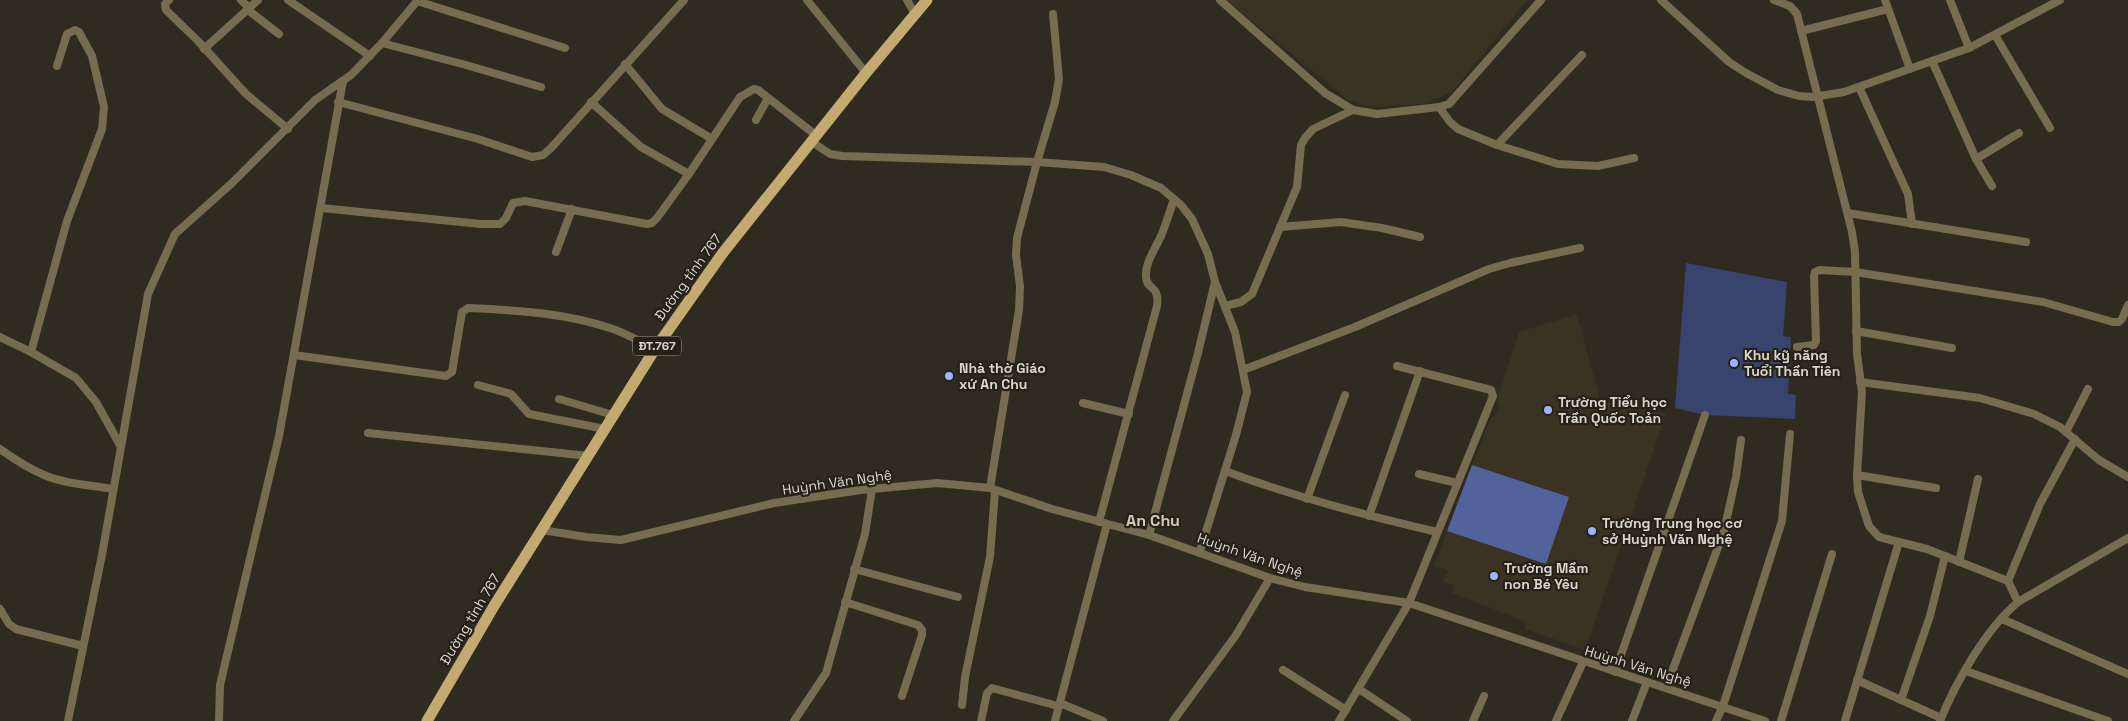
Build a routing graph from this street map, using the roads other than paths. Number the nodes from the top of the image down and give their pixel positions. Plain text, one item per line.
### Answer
1 (168, 0) edge
2 (241, 0) edge
3 (258, 0) edge
4 (288, 0) edge
5 (418, 0) edge
6 (684, 0) edge
7 (808, 0) edge
8 (907, 0) edge
9 (927, 0) edge
10 (1220, 0) edge
11 (1541, 0) edge
12 (1662, 0) edge
13 (1774, 0) edge
14 (1885, 0) edge
15 (1950, 0) edge
16 (2060, 0) edge
17 (248, 9) junction
18 (1888, 9) junction
19 (915, 14) junction
20 (1053, 14) dead end
21 (1801, 31) junction
22 (279, 34) dead end
23 (1994, 35) junction
24 (382, 43) junction
25 (565, 48) dead end
26 (1969, 48) junction
27 (204, 49) junction
28 (1582, 55) dead end
29 (370, 56) junction
30 (1932, 61) junction
31 (625, 64) junction
32 (57, 66) dead end
33 (1910, 69) junction
34 (866, 73) junction
35 (343, 81) junction
36 (541, 87) dead end
37 (1859, 87) junction
38 (1818, 97) junction
39 (768, 98) junction
40 (338, 102) junction
41 (591, 102) junction
42 (1439, 107) junction
43 (1353, 110) junction
44 (756, 120) dead end
45 (2050, 128) dead end
46 (288, 129) junction
47 (2019, 133) dead end
48 (712, 139) junction
49 (814, 139) junction
50 (1497, 144) junction
51 (1634, 158) dead end
52 (1976, 159) junction
53 (1037, 162) junction
54 (689, 174) junction
55 (1992, 186) dead end
56 (1174, 199) junction
57 (321, 208) junction
58 (572, 209) junction
59 (1848, 214) junction
60 (1912, 224) junction
61 (1280, 227) junction
62 (1420, 237) dead end
63 (2026, 242) dead end
64 (1580, 248) dead end
65 (556, 252) dead end
66 (1855, 272) junction
67 (1215, 282) junction
68 (2128, 305) edge
69 (1225, 306) junction
70 (1856, 331) junction
71 (0, 337) edge
72 (1797, 347) dead end
73 (1952, 348) dead end
74 (655, 349) junction
75 (31, 352) junction
76 (294, 355) junction
77 (1397, 366) dead end
78 (1243, 370) junction
79 (1420, 371) junction
80 (1860, 382) junction
81 (478, 385) dead end
82 (2088, 389) dead end
83 (1345, 395) dead end
84 (559, 399) dead end
85 (1083, 403) dead end
86 (1129, 414) junction
87 (1706, 415) dead end
88 (613, 416) junction
89 (605, 429) junction
90 (2066, 432) junction
91 (368, 433) dead end
92 (1790, 434) dead end
93 (1741, 440) dead end
94 (2075, 440) junction
95 (121, 447) junction
96 (0, 449) edge
97 (589, 456) junction
98 (1225, 471) junction
99 (1419, 474) dead end
100 (1857, 475) junction
101 (2128, 477) edge
102 (1978, 480) dead end
103 (1457, 484) junction
104 (1936, 488) dead end
105 (113, 489) junction
106 (872, 489) junction
107 (993, 489) junction
108 (1307, 499) junction
109 (1370, 516) junction
110 (1099, 522) junction
111 (1107, 524) junction
112 (542, 530) junction
113 (1437, 532) junction
114 (1150, 535) junction
115 (2128, 538) edge
116 (1899, 542) junction
117 (1200, 551) junction
118 (1832, 554) dead end
119 (1945, 556) junction
120 (1959, 562) junction
121 (854, 569) junction
122 (1270, 578) junction
123 (2008, 582) junction
124 (958, 597) dead end
125 (845, 602) junction
126 (2018, 602) junction
127 (1409, 603) junction
128 (0, 609) edge
129 (2002, 619) junction
130 (83, 646) junction
131 (1583, 662) junction
132 (1283, 670) dead end
133 (1966, 671) junction
134 (1615, 672) junction
135 (2128, 674) edge
136 (1858, 680) junction
137 (1647, 682) junction
138 (1666, 688) junction
139 (1359, 689) junction
140 (902, 696) dead end
141 (1484, 696) dead end
142 (1901, 700) junction
143 (1059, 704) junction
144 (962, 705) dead end
145 (1723, 706) junction
146 (1346, 710) junction
147 (1941, 719) edge
148 (68, 721) edge
149 (219, 721) edge
150 (427, 721) edge
151 (794, 721) edge
152 (981, 721) edge
153 (1055, 721) edge
154 (1103, 721) edge
155 (1173, 721) edge
156 (1339, 721) edge
157 (1407, 721) edge
158 (1474, 721) edge
159 (1556, 721) edge
160 (1632, 721) edge
161 (1716, 721) edge
162 (1765, 721) edge
163 (1782, 721) edge
164 (1845, 721) edge
165 (2108, 721) edge

1 - 27 street
2 - 17 street
3 - 17 street
4 - 29 street
5 - 24 street
5 - 25 street
6 - 31 street
7 - 34 street
8 - 19 street
9 - 19 main road, Đường tỉnh 767 / ĐT.767
10 - 43 street
11 - 42 street
12 - 38 street
13 - 21 street
14 - 18 street
15 - 26 street
16 - 23 street
17 - 22 street
17 - 27 street
18 - 21 street
18 - 33 street
19 - 34 main road, Đường tỉnh 767 / ĐT.767
20 - 53 street
21 - 38 street
23 - 26 street
23 - 45 street
24 - 29 street
24 - 36 street
26 - 30 street
27 - 46 street
28 - 50 street
29 - 35 street
30 - 33 street
30 - 52 street
31 - 41 street
31 - 48 street
32 - 75 street
33 - 37 street
34 - 49 main road, Đường tỉnh 767 / ĐT.767
35 - 40 street
35 - 46 street
37 - 38 street
37 - 60 street
38 - 59 street
39 - 44 street
39 - 48 street
39 - 49 street
40 - 41 street
40 - 57 street
41 - 54 street
42 - 43 street
42 - 50 street
43 - 61 street
46 - 95 street
47 - 52 street
48 - 54 street
49 - 53 street
49 - 74 main road, Đường tỉnh 767 / ĐT.767
50 - 51 street
52 - 55 street
53 - 56 street
53 - 107 street
54 - 58 street
56 - 67 street
56 - 86 street
57 - 58 street
57 - 76 street
58 - 65 street
59 - 60 street
59 - 66 street
60 - 63 street
61 - 62 street
61 - 69 street
64 - 78 street
66 - 68 street
66 - 70 street
66 - 72 street
67 - 69 street
67 - 114 street
69 - 78 street
70 - 73 street
70 - 80 street
71 - 75 street
74 - 76 street
74 - 88 main road, Đường tỉnh 767 / ĐT.767
75 - 95 street
76 - 149 street
77 - 79 street
78 - 98 street
79 - 103 street
79 - 109 street
80 - 90 street
80 - 100 street
81 - 89 street
82 - 90 street
83 - 108 street
84 - 88 street
85 - 86 street
86 - 110 street
87 - 134 street
88 - 89 main road, Đường tỉnh 767 / ĐT.767
89 - 97 main road, Đường tỉnh 767 / ĐT.767
90 - 94 street
91 - 97 street
92 - 145 street
93 - 138 street
94 - 101 street
94 - 123 street
95 - 105 street
96 - 105 street
97 - 112 main road, Đường tỉnh 767 / ĐT.767
98 - 108 street
98 - 117 street
99 - 103 street
100 - 104 street
100 - 116 street
102 - 120 street
103 - 113 street
105 - 130 street
106 - 107 street, Huỳnh Văn Nghệ
106 - 112 street, Huỳnh Văn Nghệ
106 - 121 street
107 - 110 street, Huỳnh Văn Nghệ
107 - 144 street
108 - 109 street
109 - 113 street
110 - 111 street, Huỳnh Văn Nghệ
111 - 114 street, Huỳnh Văn Nghệ
111 - 143 street
112 - 150 main road, Đường tỉnh 767 / ĐT.767
113 - 127 street
114 - 117 street, Huỳnh Văn Nghệ
115 - 126 street
116 - 119 street
116 - 136 street
117 - 122 street, Huỳnh Văn Nghệ
118 - 163 street
119 - 120 street
119 - 142 street
120 - 123 street
121 - 124 street
121 - 125 street
122 - 127 street, Huỳnh Văn Nghệ
122 - 155 street
123 - 126 street
125 - 140 street
125 - 151 street
126 - 129 street
127 - 131 street, Huỳnh Văn Nghệ
127 - 139 street
128 - 130 street
129 - 133 street
129 - 135 street
130 - 148 street
131 - 134 street, Huỳnh Văn Nghệ
131 - 159 street
132 - 146 street
133 - 147 street
133 - 165 street
134 - 137 street, Huỳnh Văn Nghệ
136 - 142 street
136 - 164 street
137 - 138 street, Huỳnh Văn Nghệ
137 - 160 street
138 - 145 street, Huỳnh Văn Nghệ
139 - 146 street
139 - 157 street
141 - 158 street
142 - 147 street
143 - 152 street
143 - 153 street
143 - 154 street
145 - 161 street
145 - 162 street, Huỳnh Văn Nghệ
146 - 156 street

